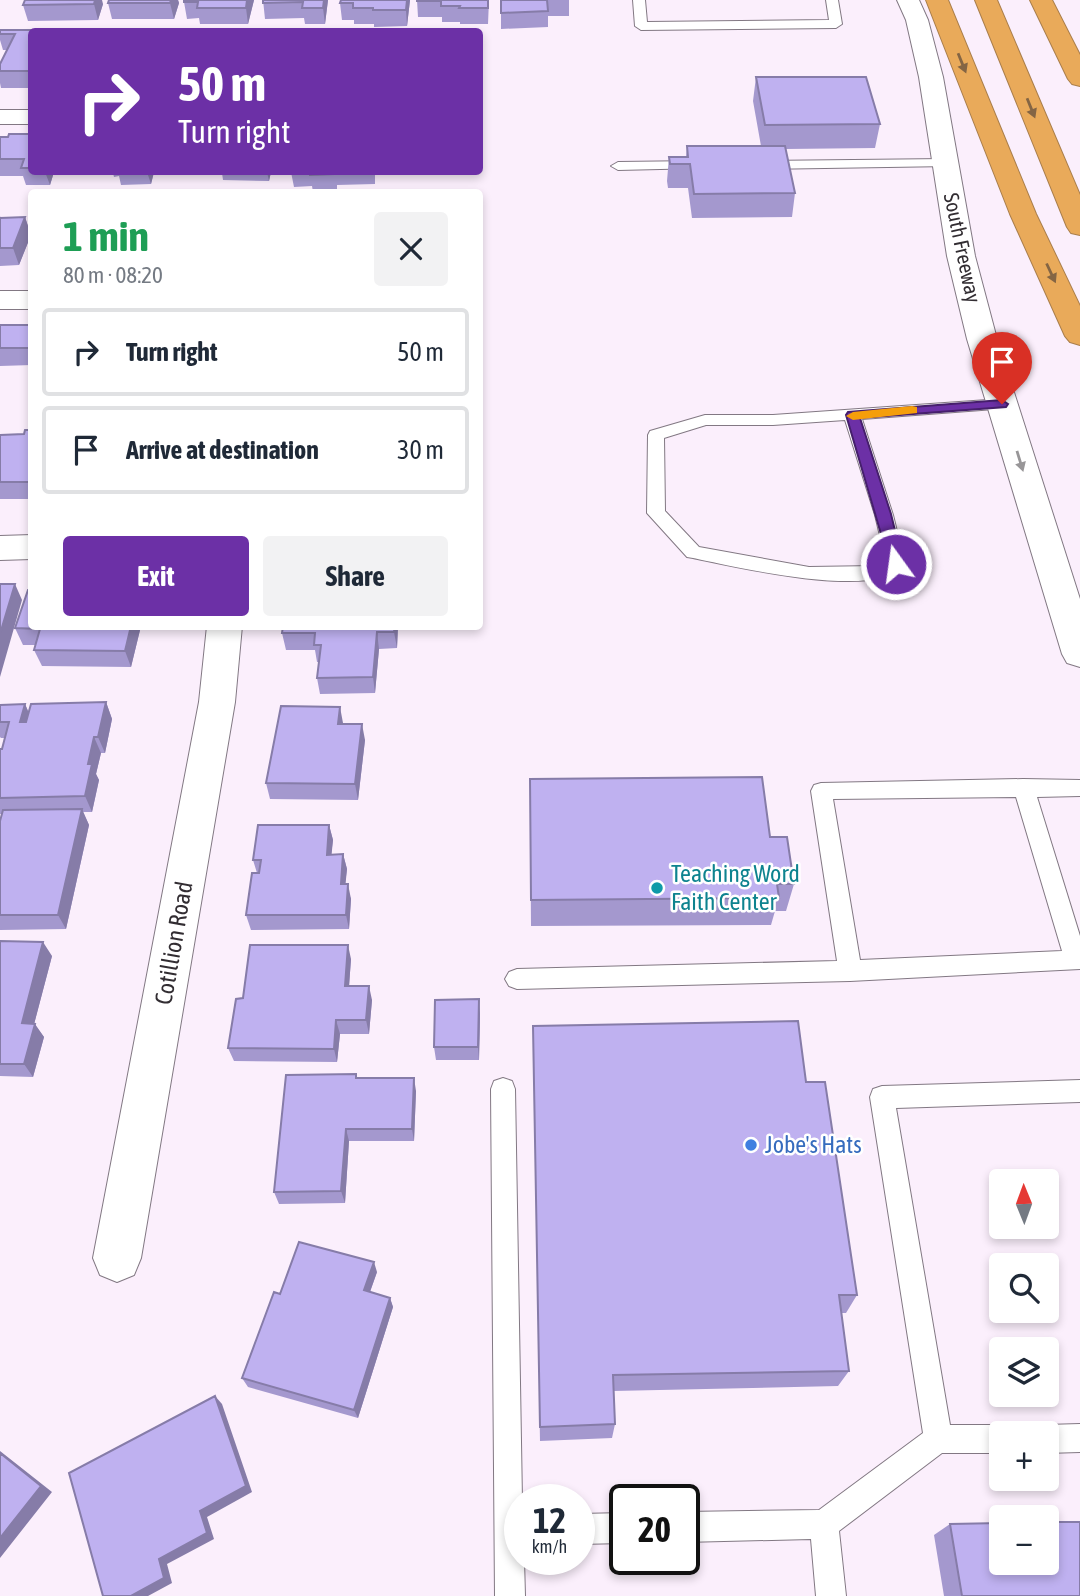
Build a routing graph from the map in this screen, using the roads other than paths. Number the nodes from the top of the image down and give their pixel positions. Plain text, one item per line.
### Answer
1 (639, 0) edge
2 (832, 0) edge
3 (908, 0) edge
4 (937, 0) edge
5 (986, 0) edge
6 (1041, 0) edge
7 (1080, 79) edge
8 (0, 117) edge
9 (28, 117) edge
10 (945, 163) junction
11 (715, 165) edge
12 (742, 165) edge
13 (618, 166) dead end
14 (1080, 227) edge
15 (0, 300) edge
16 (28, 300) edge
17 (1080, 336) edge
18 (1002, 404) junction
19 (852, 415) junction
20 (28, 547) edge
21 (0, 548) edge
22 (225, 630) edge
23 (1080, 653) edge
24 (1023, 787) junction
25 (1080, 788) edge
26 (850, 971) junction
27 (517, 979) dead end
28 (502, 1089) dead end
29 (1080, 1091) edge
30 (117, 1258) dead end
31 (1080, 1438) edge
32 (938, 1439) junction
33 (989, 1439) edge
34 (1059, 1439) edge
35 (513, 1484) edge
36 (824, 1524) junction
37 (700, 1527) edge
38 (511, 1575) edge
39 (510, 1596) edge
40 (831, 1596) edge

1 - 2 lane
3 - 10 main road, South Freeway
4 -> 17 highway
5 -> 14 highway
6 - 7 highway
8 - 9 main road
10 - 12 lane
10 - 18 main road, South Freeway
11 - 13 lane
15 - 16 main road
18 - 19 lane
18 -> 23 main road, South Freeway
19 - 19 lane
20 - 21 main road
22 - 30 main road, Cotillion Road
24 - 25 lane
24 - 26 lane
24 - 26 lane
26 - 27 lane
28 - 35 lane
29 - 32 lane
31 - 34 lane
32 - 33 lane
32 - 36 lane
36 - 37 lane
36 - 40 lane
38 - 39 lane

